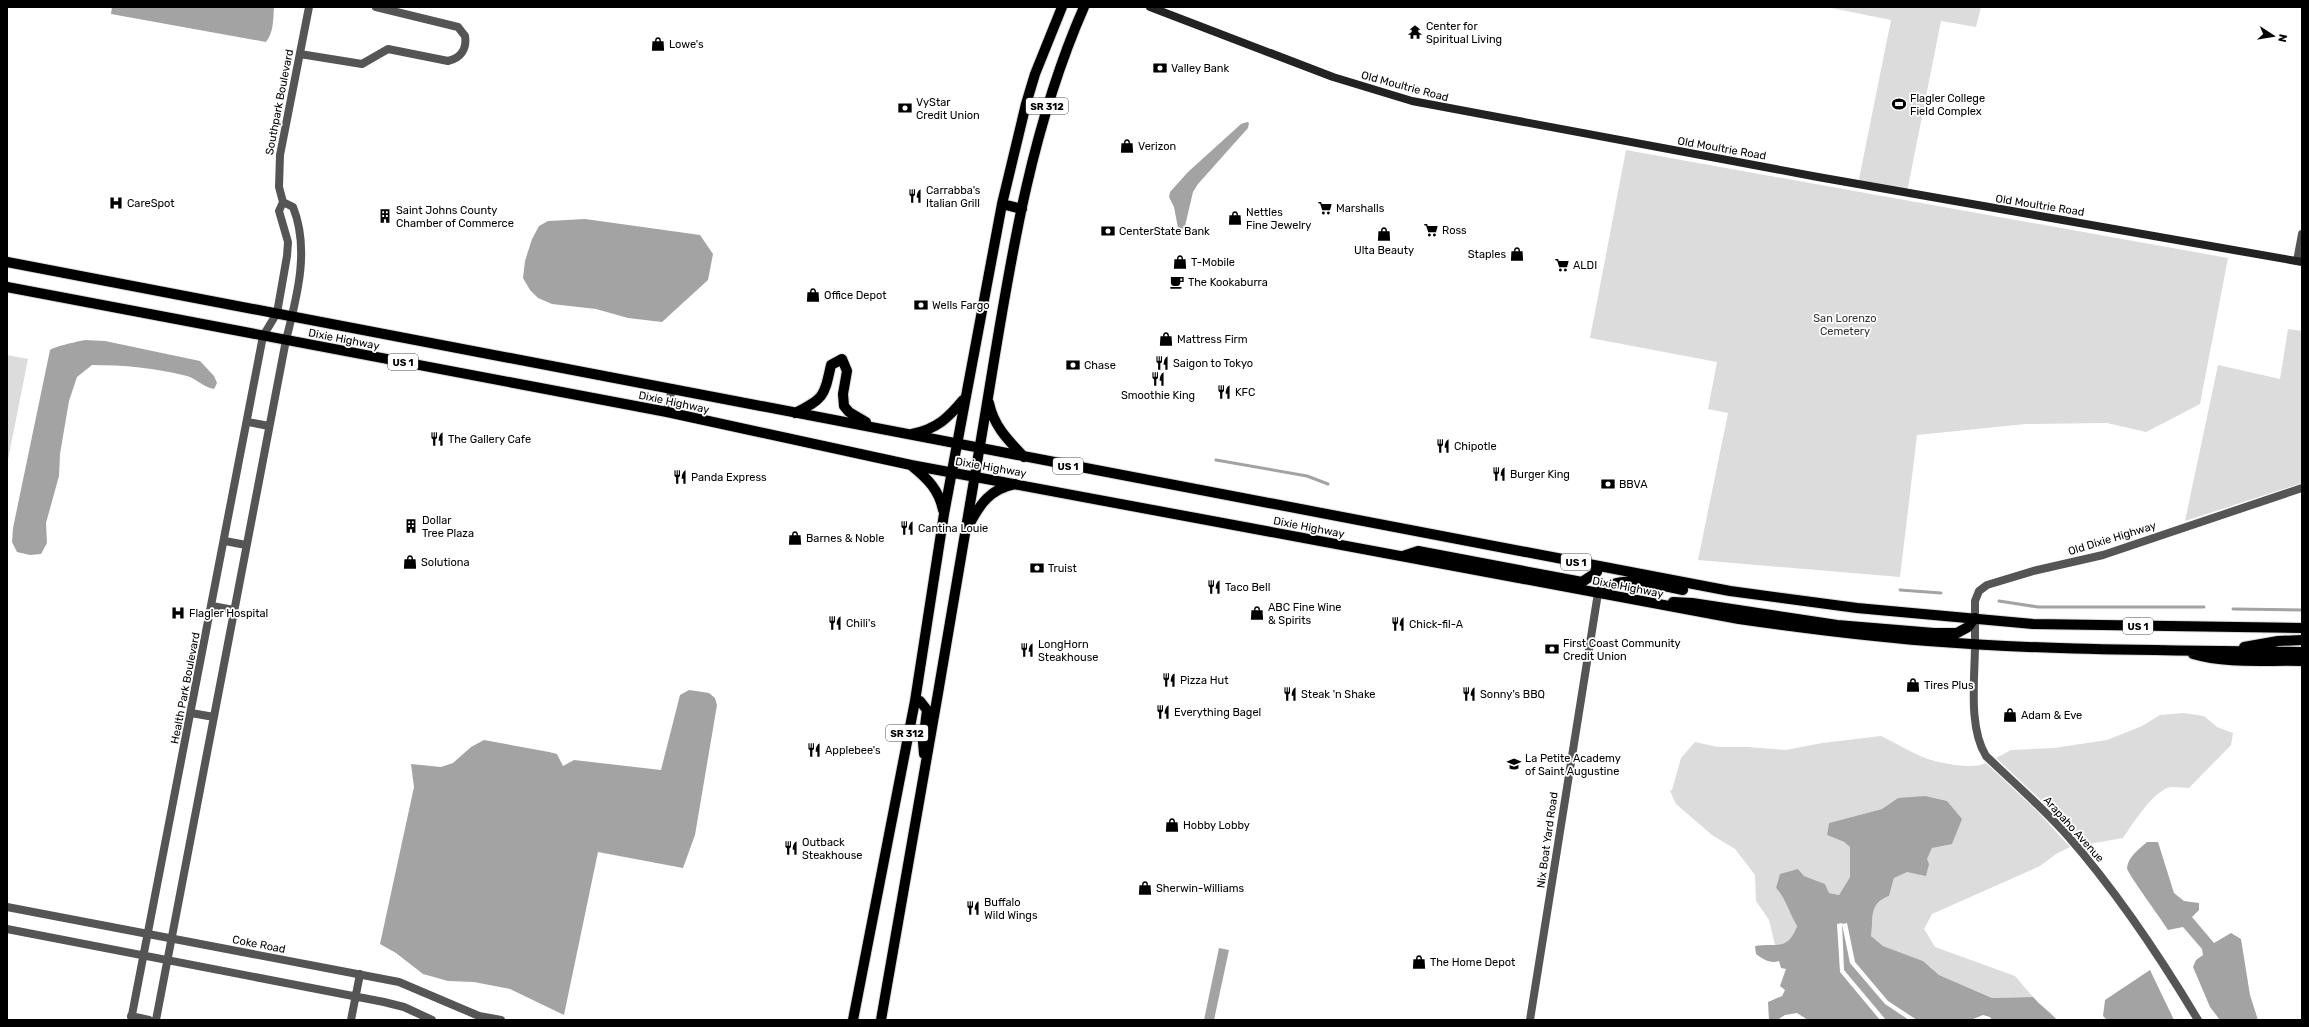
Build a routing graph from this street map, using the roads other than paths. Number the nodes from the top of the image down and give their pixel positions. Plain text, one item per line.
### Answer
1 (309, 7) edge
2 (376, 7) edge
3 (1062, 7) edge
4 (1084, 7) edge
5 (1150, 7) edge
6 (300, 54) junction
7 (283, 202) junction
8 (1002, 204) junction
9 (1022, 209) junction
10 (2302, 234) edge
11 (7, 262) edge
12 (2300, 262) edge
13 (7, 287) edge
14 (277, 313) junction
15 (292, 316) junction
16 (263, 336) junction
17 (286, 340) junction
18 (672, 388) junction
19 (988, 393) junction
20 (965, 398) junction
21 (667, 412) junction
22 (795, 413) junction
23 (248, 422) junction
24 (269, 426) junction
25 (872, 426) junction
26 (907, 435) junction
27 (957, 444) junction
28 (980, 449) junction
29 (1024, 457) junction
30 (911, 465) junction
31 (952, 472) junction
32 (975, 476) junction
33 (1019, 484) junction
34 (2302, 488) edge
35 (944, 514) junction
36 (965, 534) junction
37 (225, 541) junction
38 (246, 545) junction
39 (1401, 556) junction
40 (1576, 562) junction
41 (1597, 572) junction
42 (1598, 593) junction
43 (1757, 595) junction
44 (1663, 605) junction
45 (212, 606) junction
46 (234, 610) junction
47 (1975, 618) junction
48 (2302, 628) edge
49 (2302, 640) edge
50 (1975, 644) junction
51 (2182, 650) junction
52 (2229, 651) junction
53 (2302, 652) edge
54 (2302, 661) edge
55 (914, 701) junction
56 (191, 713) junction
57 (214, 717) junction
58 (926, 766) junction
59 (7, 907) edge
60 (7, 930) edge
61 (148, 934) junction
62 (171, 938) junction
63 (144, 957) junction
64 (167, 961) junction
65 (360, 974) junction
66 (355, 996) junction
67 (131, 1018) edge
68 (149, 1020) edge
69 (156, 1020) edge
70 (351, 1020) edge
71 (432, 1020) edge
72 (501, 1020) edge
73 (853, 1020) edge
74 (881, 1020) edge
75 (1530, 1020) edge
76 (2198, 1020) edge

1 - 6 street, Southpark Boulevard
2 - 6 street
3 - 8 main road, SR 312
4 - 9 main road, SR 312
5 - 12 main road, Old Moultrie Road
6 - 7 street, Southpark Boulevard
7 - 14 street, Southpark Boulevard
7 - 15 street
8 - 9 main road
8 - 20 main road, SR 312
9 - 19 main road, SR 312
10 - 12 street
11 - 14 main road, Dixie Highway / US 1
13 - 16 main road, Dixie Highway / US 1
14 - 15 main road, Dixie Highway / US 1
14 - 16 street, Southpark Boulevard
15 - 17 street
15 - 18 main road, Dixie Highway / US 1
16 - 17 main road, Dixie Highway / US 1
16 - 23 street, Health Park Boulevard
17 - 21 main road, Dixie Highway / US 1
17 - 24 street
18 - 21 street
18 - 22 main road, Dixie Highway / US 1
19 - 28 main road, SR 312
19 - 29 main road
20 - 26 main road
20 - 27 main road, SR 312
21 - 30 main road, Dixie Highway / US 1
22 - 25 main road, Dixie Highway / US 1
22 - 25 main road
23 - 24 street
23 - 37 street, Health Park Boulevard
24 - 38 street
25 - 26 main road, Dixie Highway / US 1
26 - 27 main road, Dixie Highway / US 1
27 - 28 main road, Dixie Highway / US 1
27 - 31 main road, SR 312
28 - 29 main road, Dixie Highway / US 1
28 - 32 main road, SR 312
29 - 40 main road, Dixie Highway / US 1
30 - 31 main road, Dixie Highway / US 1
30 - 35 main road
31 - 32 main road, Dixie Highway / US 1
31 - 35 main road, SR 312
32 - 33 main road, Dixie Highway / US 1
32 - 36 main road, SR 312
33 - 36 main road
33 - 39 main road, Dixie Highway / US 1
34 - 47 street, Old Dixie Highway
35 - 55 main road, SR 312
36 - 58 main road, SR 312
37 - 38 street
37 - 45 street, Health Park Boulevard
38 - 46 street
39 - 41 main road
39 - 42 main road, Dixie Highway / US 1
40 - 41 main road
40 - 43 main road, Dixie Highway / US 1
41 - 42 main road
42 - 43 main road
42 - 44 main road, Dixie Highway / US 1
42 - 75 street, Nix Boat Yard Road
43 - 47 main road, Dixie Highway / US 1
44 - 47 main road
44 - 50 main road, Dixie Highway / US 1
45 - 46 street
45 - 56 street, Health Park Boulevard
46 - 57 street
47 - 48 main road, US 1
47 - 50 street, Old Dixie Highway
49 - 52 main road
50 - 51 main road, US 1
50 - 76 street, Arapaho Avenue
51 - 52 main road, US 1
51 - 54 main road
52 - 53 main road, US 1
55 - 58 main road
55 - 73 main road, SR 312
56 - 57 street
56 - 61 street, Health Park Boulevard
57 - 62 street
58 - 74 main road, SR 312
59 - 61 street, Coke Road
60 - 63 street
61 - 62 street, Coke Road
61 - 63 street, Health Park Boulevard
62 - 64 street
62 - 65 street, Coke Road
63 - 64 street
63 - 67 street, Health Park Boulevard
64 - 66 street
64 - 69 street
65 - 66 street
65 - 72 street, Coke Road
66 - 70 street
66 - 71 street
67 - 68 street

